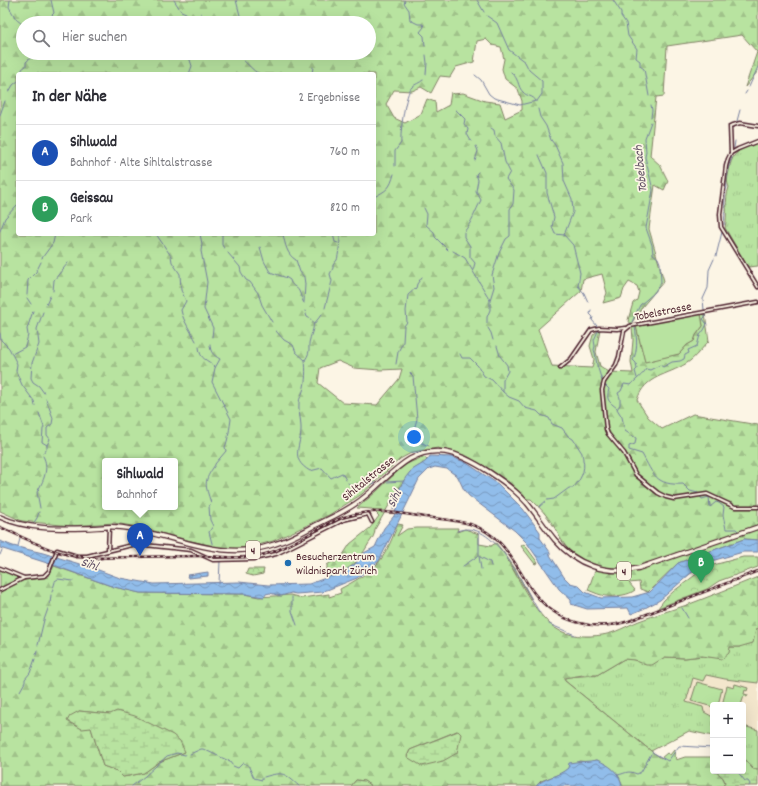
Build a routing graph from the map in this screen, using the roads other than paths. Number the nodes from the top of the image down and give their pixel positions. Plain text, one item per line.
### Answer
1 (758, 126) edge
2 (758, 141) edge
3 (731, 153) junction
4 (758, 287) edge
5 (758, 302) edge
6 (627, 328) junction
7 (617, 329) junction
8 (622, 337) junction
9 (560, 368) dead end
10 (758, 506) edge
11 (0, 517) edge
12 (372, 522) dead end
13 (109, 527) junction
14 (758, 527) edge
15 (108, 551) junction
16 (0, 568) edge
17 (24, 578) junction
18 (0, 590) edge

1 - 3 street
2 - 3 street
3 - 4 street
5 - 6 street, Tobelstrasse
6 - 7 street
6 - 8 street, Tobelstrasse
7 - 8 street
7 - 9 street
8 - 10 street, Tobelstrasse
11 - 13 main road, Sihltalstrasse / 4
12 - 15 street
13 - 14 main road, Sihltalstrasse / 4
13 - 15 street
15 - 17 street
16 - 17 street
17 - 18 street

